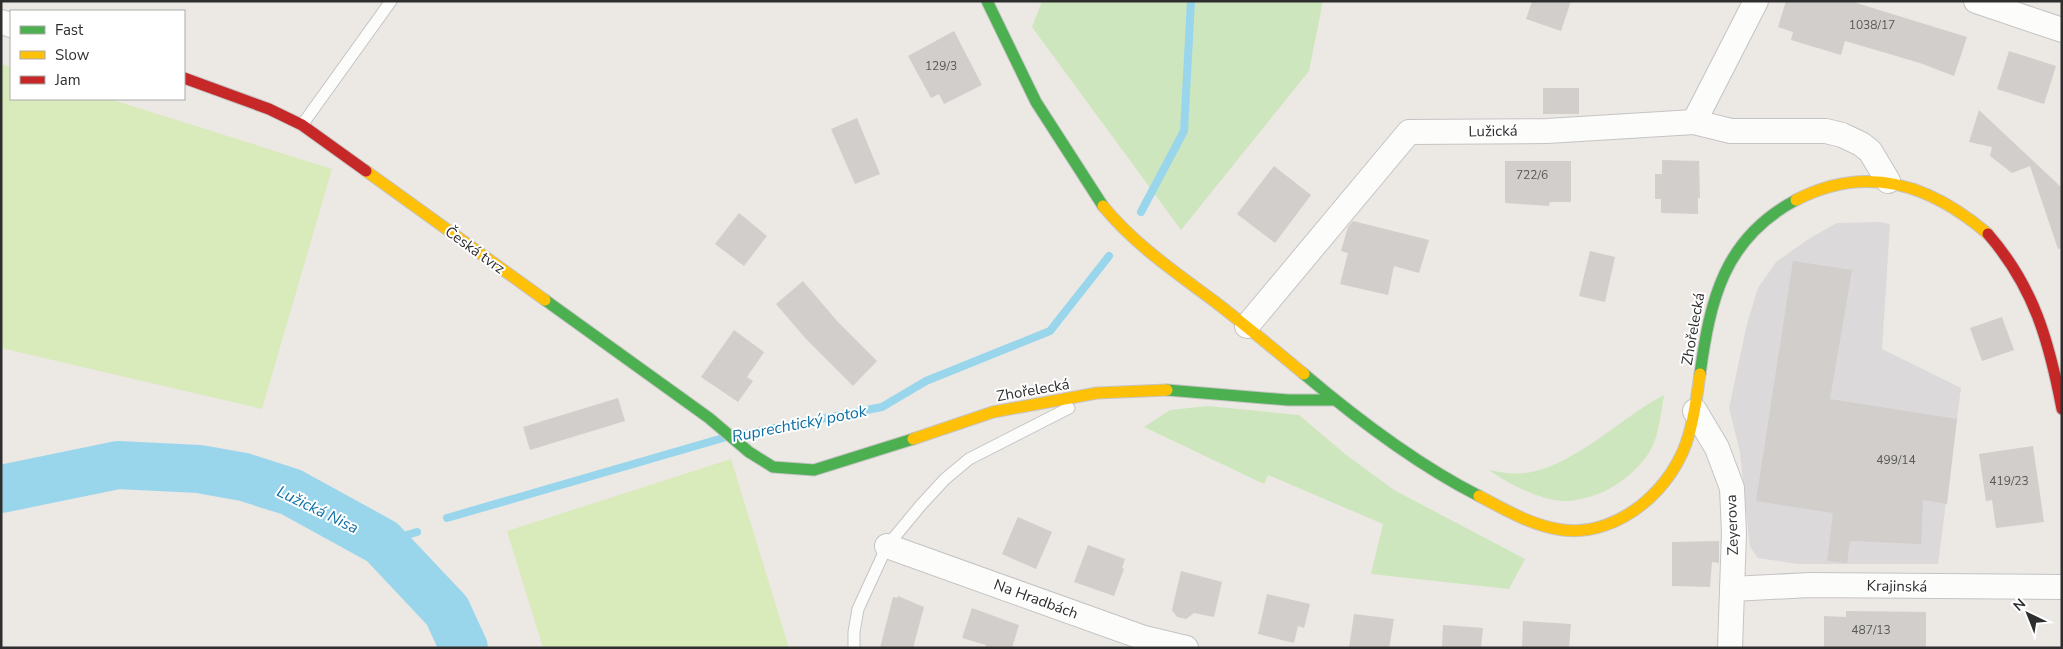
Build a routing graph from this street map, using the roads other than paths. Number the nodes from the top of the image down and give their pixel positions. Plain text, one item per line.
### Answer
1 (391, 1) edge
2 (987, 1) edge
3 (1756, 1) edge
4 (1976, 1) edge
5 (2003, 5) edge
6 (2062, 30) edge
7 (185, 78) edge
8 (1694, 122) junction
9 (302, 125) junction
10 (1888, 181) junction
11 (1246, 326) junction
12 (1097, 393) junction
13 (1335, 400) junction
14 (2062, 409) edge
15 (1694, 411) junction
16 (748, 452) joint
17 (887, 546) junction
18 (2062, 587) edge
19 (1732, 589) junction
20 (854, 648) edge
21 (1186, 648) edge
22 (1730, 648) edge

1 - 9 lane
2 - 11 main road, Zhořelecká
3 - 8 street
4 - 5 street
5 - 6 street
7 - 9 main road, Česká tvrz
8 - 10 street, Lužická
8 - 11 street, Lužická
9 - 16 main road, Česká tvrz
10 - 14 main road, Zhořelecká
10 - 15 main road, Zhořelecká
11 - 13 main road, Zhořelecká
12 - 13 main road, Zhořelecká
12 - 16 main road, Zhořelecká
12 - 17 lane
13 - 15 main road, Zhořelecká
15 - 19 street, Zeyerova
17 - 20 lane
17 - 21 street, Na Hradbách
18 - 19 street, Krajinská
19 - 22 street, Zeyerova

